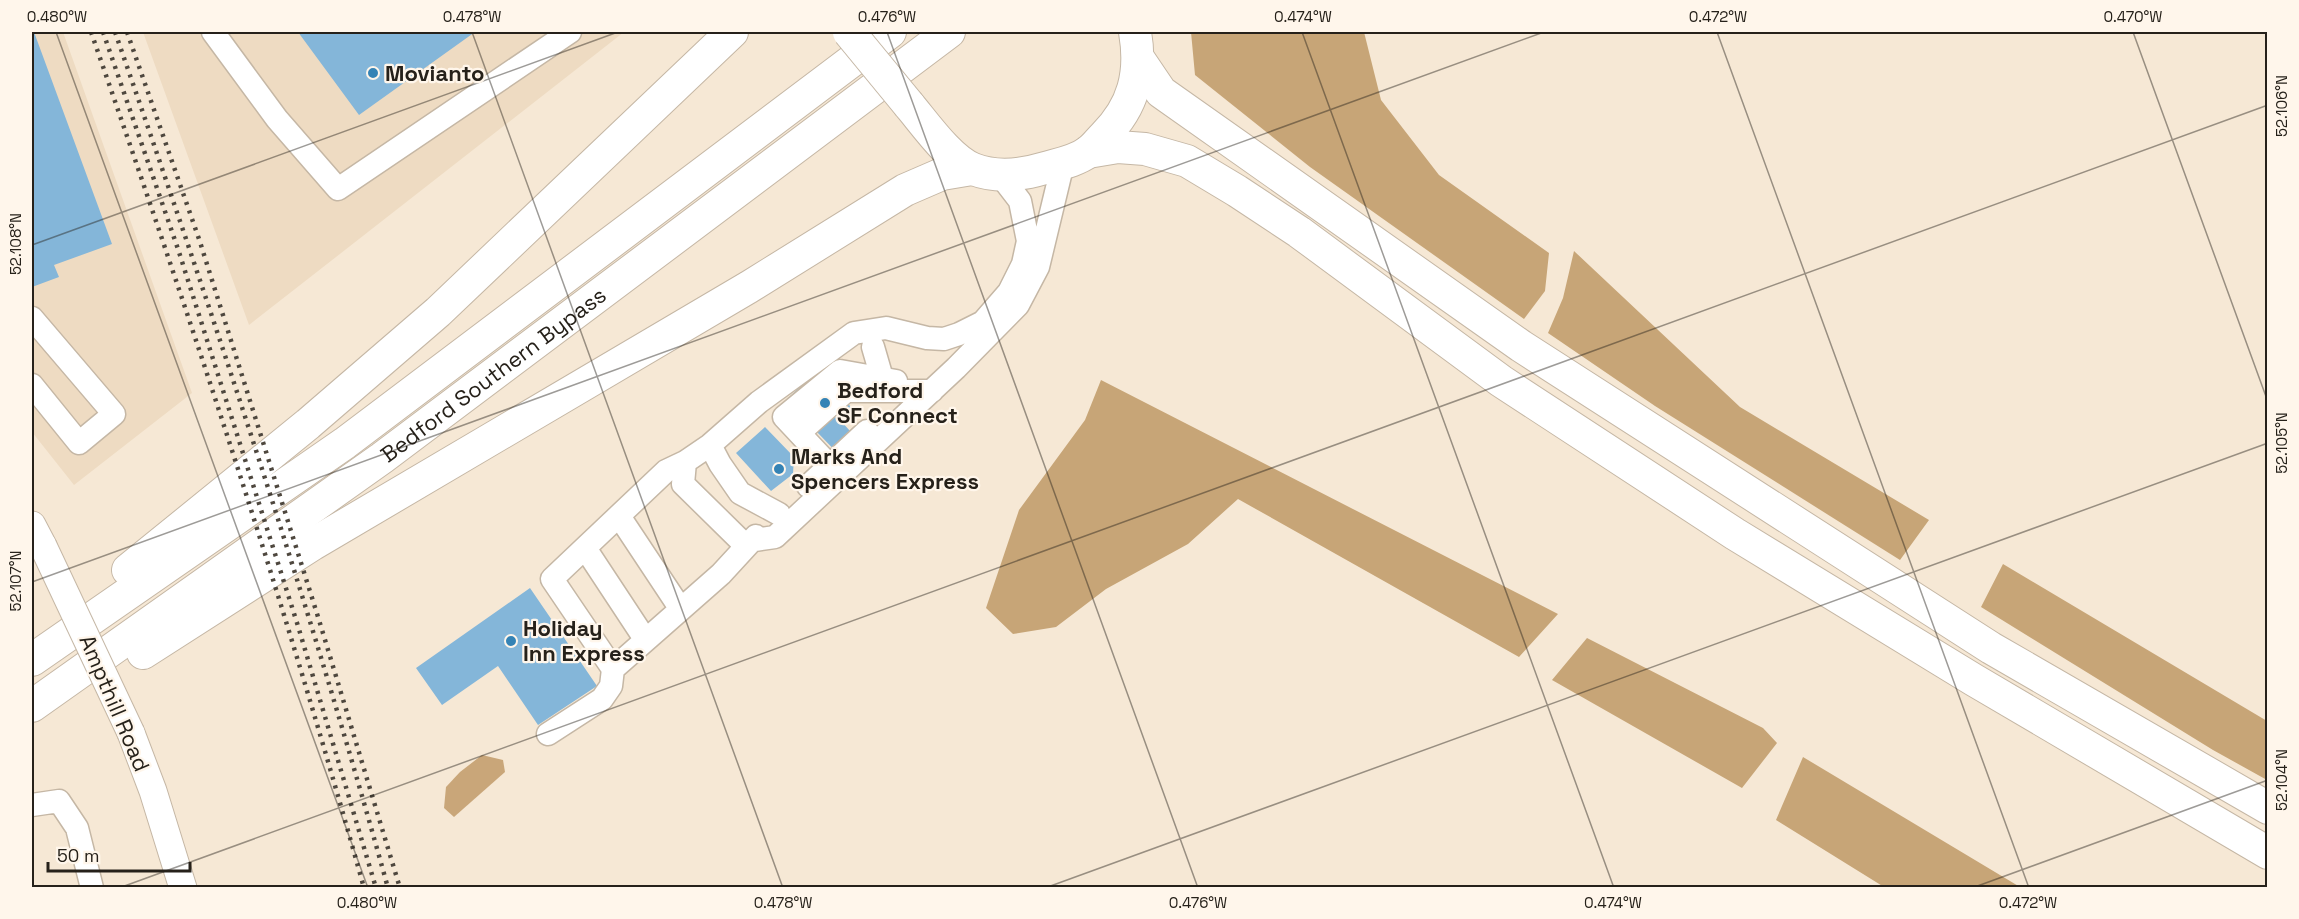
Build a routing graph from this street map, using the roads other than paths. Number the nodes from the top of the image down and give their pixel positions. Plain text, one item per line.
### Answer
1 (213, 32) edge
2 (570, 32) edge
3 (732, 32) edge
4 (849, 32) edge
5 (890, 32) edge
6 (949, 32) edge
7 (1136, 39) edge
8 (1076, 158) junction
9 (986, 172) junction
10 (32, 318) edge
11 (944, 339) junction
12 (873, 347) dead end
13 (956, 368) junction
14 (882, 378) junction
15 (32, 386) edge
16 (932, 391) junction
17 (799, 433) junction
18 (710, 445) junction
19 (685, 462) junction
20 (830, 466) junction
21 (779, 514) junction
22 (619, 516) junction
23 (37, 536) edge
24 (750, 541) junction
25 (585, 548) junction
26 (680, 608) junction
27 (645, 639) junction
28 (32, 643) edge
29 (32, 660) edge
30 (613, 669) junction
31 (32, 706) edge
32 (32, 721) edge
33 (548, 734) dead end
34 (32, 805) edge
35 (2268, 808) edge
36 (2268, 853) edge
37 (92, 888) edge
38 (183, 888) edge

1 - 2 lane
3 - 28 highway
4 - 9 highway, bridge
5 - 29 highway, Bedford Southern Bypass
6 - 31 highway, Bedford Southern Bypass
7 - 8 highway
7 - 35 highway
8 - 9 highway
8 - 13 lane
8 - 36 highway
9 - 11 lane
9 - 32 highway
10 - 15 lane
11 - 13 lane
11 - 18 lane
12 - 14 lane
13 - 16 lane
14 - 16 lane
14 - 17 lane
16 - 17 lane
16 - 20 lane
16 - 24 lane
17 - 20 lane
18 - 19 lane
18 - 21 lane
19 - 22 lane
19 - 24 lane
20 - 21 lane
21 - 24 lane
22 - 25 lane
22 - 26 lane
23 - 38 main road, Ampthill Road, bridge
24 - 26 lane
25 - 27 lane
25 - 30 lane
26 - 27 lane
27 - 30 lane
30 - 33 lane
34 - 37 lane

